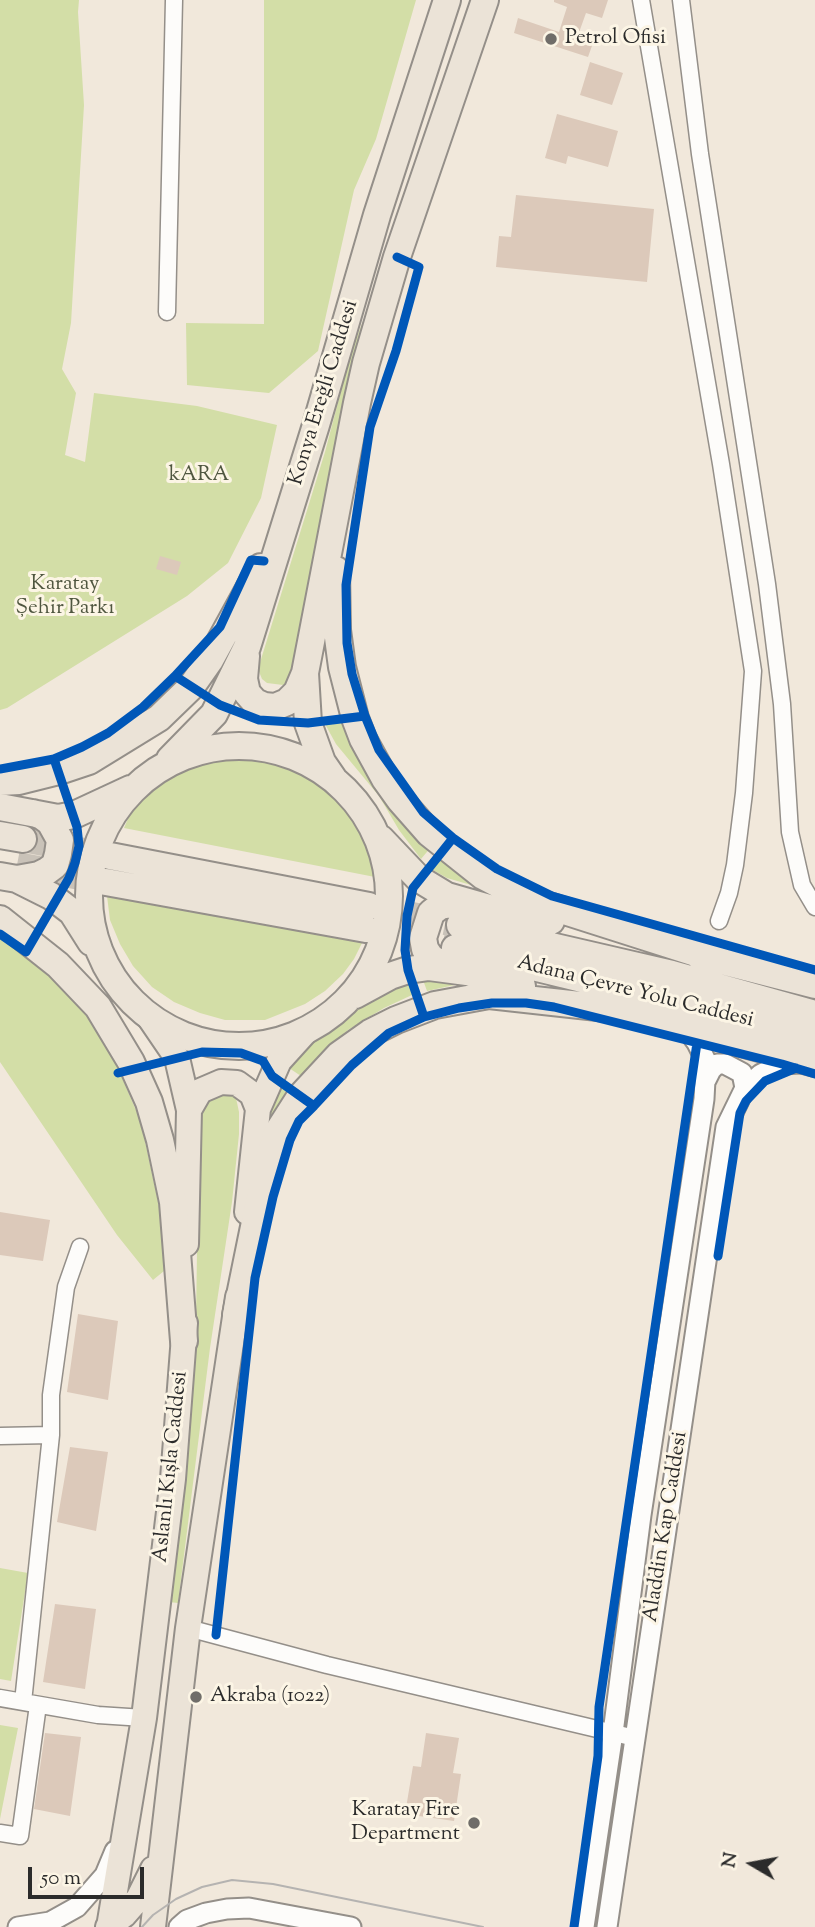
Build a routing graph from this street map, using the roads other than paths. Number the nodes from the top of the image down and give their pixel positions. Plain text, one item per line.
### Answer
1 (174, 0) edge
2 (447, 0) edge
3 (485, 0) edge
4 (640, 0) edge
5 (681, 0) edge
6 (167, 312) dead end
7 (337, 504) junction
8 (287, 519) junction
9 (247, 647) junction
10 (305, 673) junction
11 (164, 766) junction
12 (334, 779) junction
13 (0, 782) edge
14 (138, 785) junction
15 (0, 807) edge
16 (29, 812) junction
17 (375, 833) junction
18 (108, 869) tunnel mouth
19 (9, 870) edge
20 (815, 907) edge
21 (368, 917) tunnel mouth
22 (0, 919) edge
23 (719, 921) dead end
24 (457, 936) junction
25 (715, 959) junction
26 (116, 981) junction
27 (815, 985) edge
28 (345, 1001) junction
29 (617, 1009) junction
30 (147, 1014) junction
31 (815, 1014) edge
32 (658, 1020) junction
33 (308, 1029) junction
34 (814, 1055) edge
35 (706, 1080) junction
36 (746, 1088) junction
37 (258, 1109) junction
38 (189, 1110) junction
39 (80, 1247) dead end
40 (236, 1315) junction
41 (184, 1341) junction
42 (51, 1435) junction
43 (0, 1436) edge
44 (188, 1628) junction
45 (0, 1698) edge
46 (31, 1704) junction
47 (144, 1718) junction
48 (613, 1733) junction
49 (635, 1738) junction
50 (125, 1820) junction
51 (0, 1833) edge
52 (162, 1838) junction
53 (18, 1927) edge
54 (109, 1927) edge
55 (153, 1927) edge
56 (180, 1927) edge
57 (351, 1927) edge
58 (584, 1927) edge
59 (607, 1927) edge

1 - 6 street
2 - 8 highway, Konya Ereğli Caddesi
3 - 7 highway, Konya Ereğli Caddesi
4 - 23 street
5 - 20 street
7 - 10 highway, Konya Ereğli Caddesi
7 - 25 highway
8 - 9 highway, Konya Ereğli Caddesi
8 - 13 highway
9 - 10 highway
9 - 11 highway, Konya Ereğli Caddesi
10 - 12 highway, Konya Ereğli Caddesi
11 - 12 highway
11 - 14 highway
12 - 17 highway
14 - 16 highway
14 - 26 highway
15 - 16 highway
16 - 19 highway
17 - 24 highway
17 - 28 highway
18 - 21 highway
19 - 26 highway
22 - 41 highway
24 - 25 highway
24 - 28 highway
24 - 29 highway
24 - 31 highway, Adana Çevre Yolu Caddesi
24 - 34 highway, Adana Çevre Yolu Caddesi
25 - 27 highway
26 - 30 highway
28 - 33 highway
29 - 32 highway
29 - 40 highway
30 - 33 highway
30 - 38 main road, Aslanlı Kışla Caddesi
32 - 34 highway
32 - 35 street, Aladdin Kap Caddesi
33 - 37 main road, Aslanlı Kışla Caddesi
34 - 36 street
35 - 36 street
35 - 48 street, Aladdin Kap Caddesi
36 - 49 street, Aladdin Kap Caddesi
37 - 38 main road
37 - 40 main road, Aslanlı Kışla Caddesi
38 - 41 main road, Aslanlı Kışla Caddesi
39 - 42 street
40 - 44 main road, Aslanlı Kışla Caddesi
41 - 47 main road, Aslanlı Kışla Caddesi
42 - 43 street
42 - 46 street
44 - 48 street
44 - 52 main road, Aslanlı Kışla Caddesi
45 - 46 street
46 - 47 street
46 - 51 street
47 - 50 main road, Aslanlı Kışla Caddesi
48 - 49 street
48 - 58 street, Aladdin Kap Caddesi
49 - 59 street, Aladdin Kap Caddesi
50 - 53 street
50 - 54 main road, Aslanlı Kışla Caddesi
52 - 54 main road
52 - 55 main road, Aslanlı Kışla Caddesi
56 - 57 street

